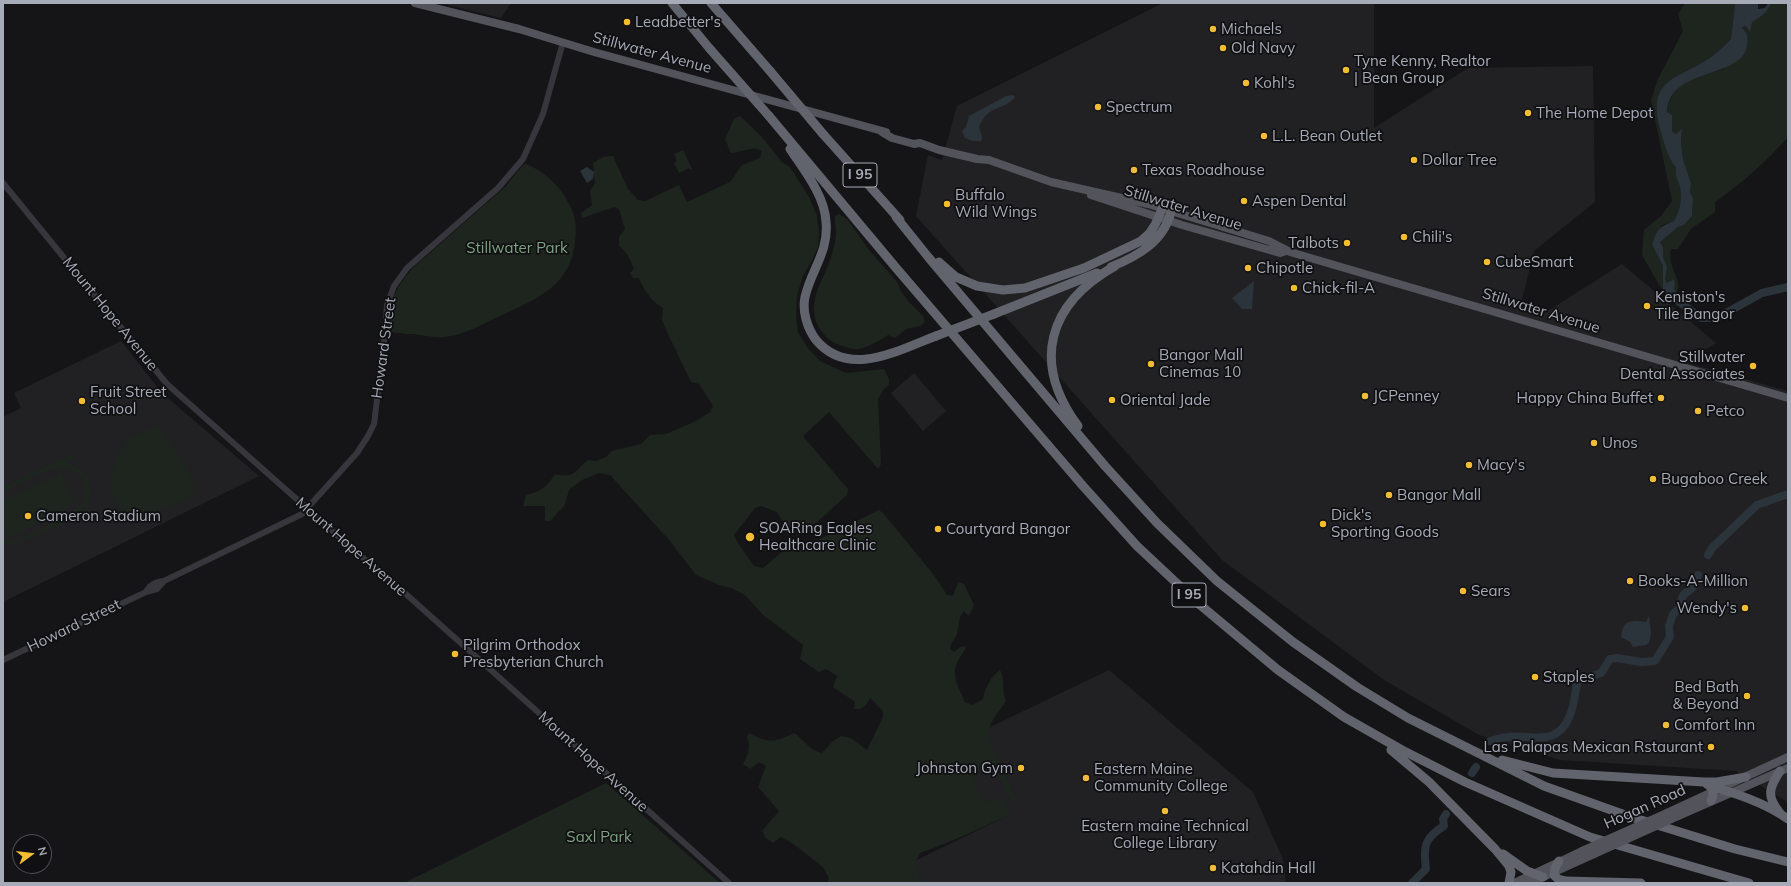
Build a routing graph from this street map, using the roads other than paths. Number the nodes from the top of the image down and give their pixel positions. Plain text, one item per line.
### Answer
1 (415, 3) edge
2 (672, 3) edge
3 (711, 3) edge
4 (563, 42) junction
5 (769, 116) junction
6 (3, 183) edge
7 (1165, 215) junction
8 (896, 217) junction
9 (1115, 266) junction
10 (1788, 398) edge
11 (1140, 504) junction
12 (308, 508) junction
13 (3, 660) edge
14 (1344, 717) junction
15 (1788, 758) edge
16 (1491, 760) junction
17 (1784, 770) edge
18 (1746, 777) junction
19 (1704, 782) junction
20 (1733, 793) junction
21 (1715, 794) junction
22 (1780, 813) junction
23 (1788, 819) edge
24 (1495, 849) junction
25 (1559, 861) junction
26 (1788, 862) edge
27 (1554, 872) junction
28 (1533, 873) junction
29 (1547, 880) edge
30 (1566, 881) junction
31 (728, 883) edge
32 (1509, 883) edge
33 (1514, 883) edge
34 (1530, 883) edge
35 (1641, 883) edge
36 (1750, 883) edge

1 - 4 main road, Stillwater Avenue
2 - 5 highway, I 95, bridge
3 - 8 highway, I 95, bridge
4 - 7 main road, Stillwater Avenue
4 - 12 street, Howard Street
5 - 9 highway, bridge
5 - 14 highway, I 95
6 - 12 street, Mount Hope Avenue
7 - 8 highway
7 - 9 highway
7 - 10 main road, Stillwater Avenue
8 - 11 highway, I 95
9 - 11 highway
11 - 16 highway, I 95
12 - 13 street, Howard Street
12 - 31 street, Mount Hope Avenue
14 - 24 highway
14 - 36 highway, I 95
15 - 18 main road, Hogan Road
16 - 19 highway
16 - 26 highway, I 95
17 - 20 main road, Hogan Road
17 - 22 highway
18 - 19 highway
18 - 21 main road, Hogan Road
19 - 21 highway
20 - 21 highway
20 - 21 main road, Hogan Road
20 - 22 highway
21 - 25 main road, Hogan Road, bridge
21 - 27 main road, Hogan Road, bridge
22 - 23 highway
24 - 28 highway
24 - 32 highway
25 - 27 highway
25 - 28 main road, Hogan Road
27 - 29 main road, Hogan Road
27 - 30 highway
28 - 29 highway
28 - 33 main road, Hogan Road
29 - 30 highway
29 - 34 main road, Hogan Road
30 - 35 highway

